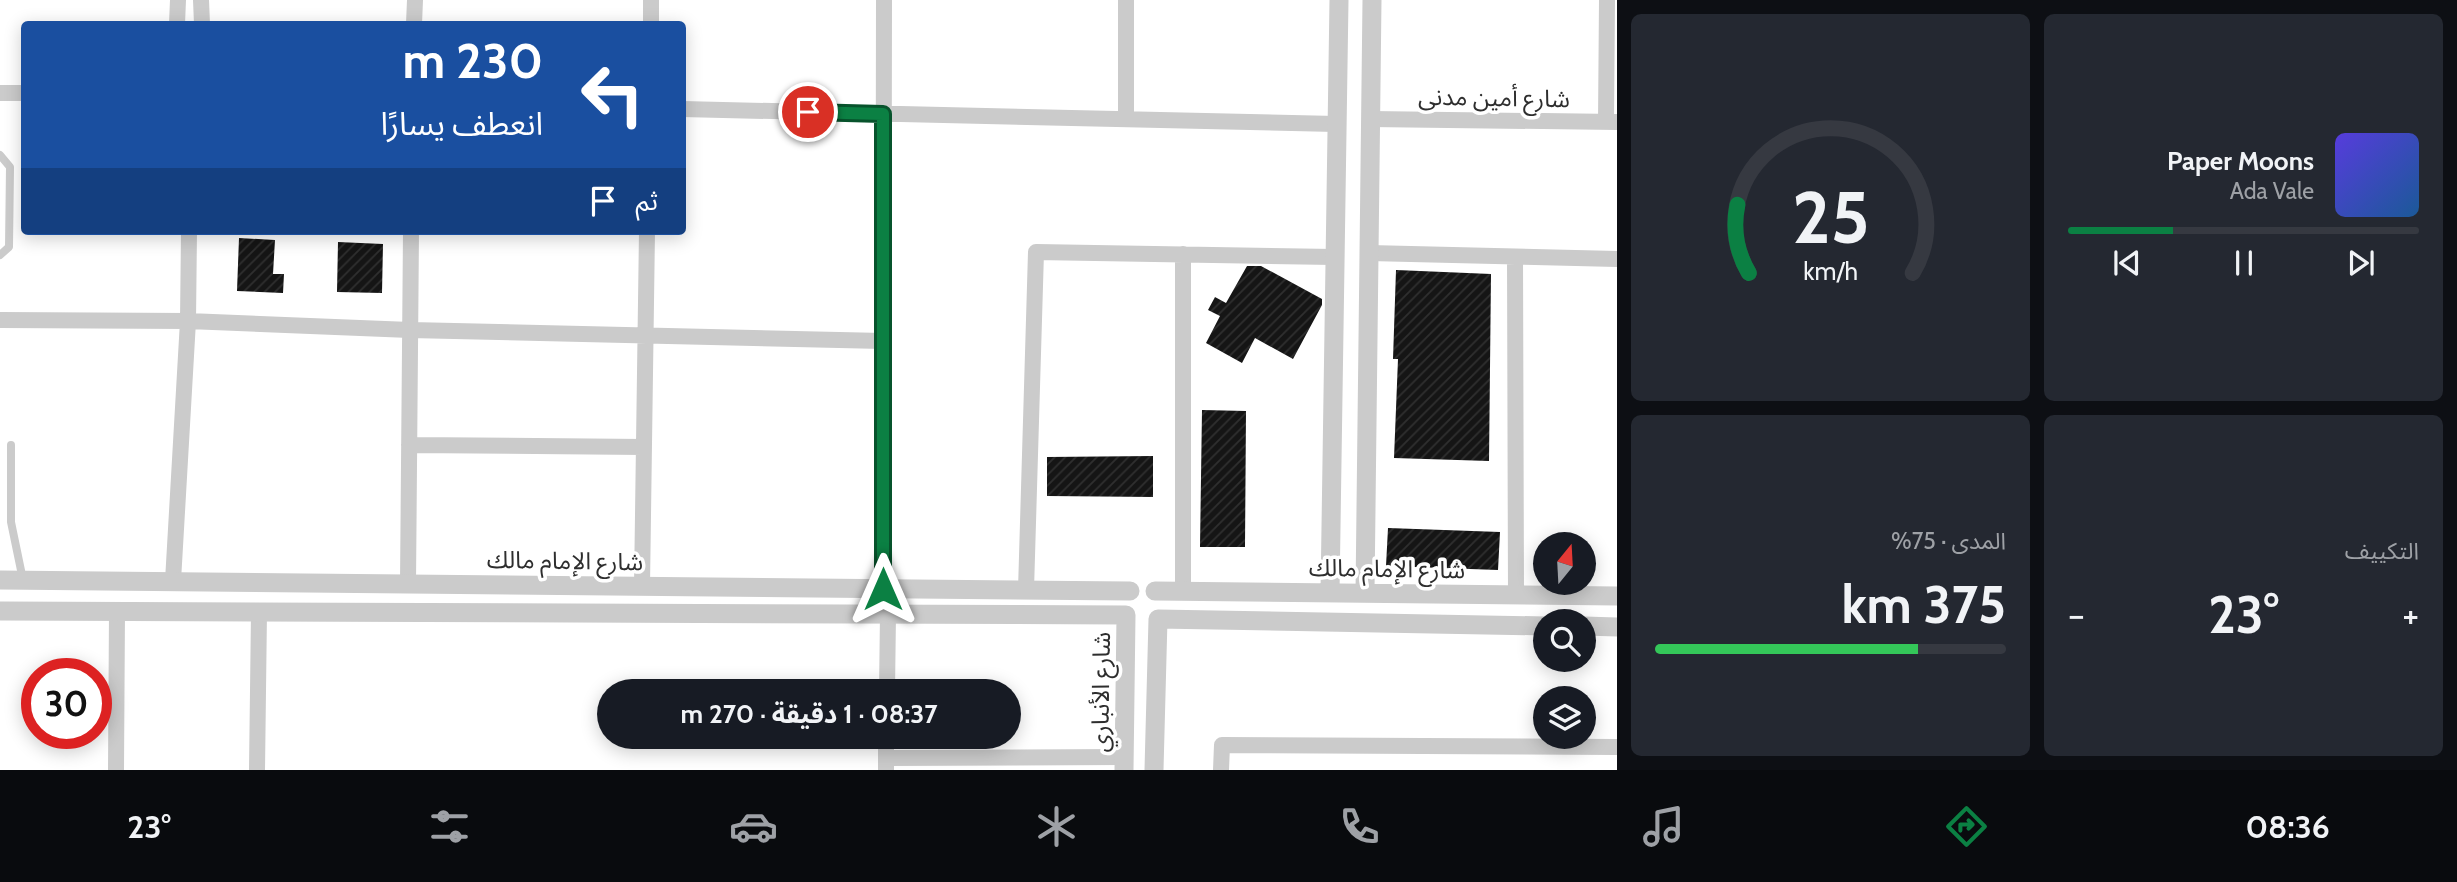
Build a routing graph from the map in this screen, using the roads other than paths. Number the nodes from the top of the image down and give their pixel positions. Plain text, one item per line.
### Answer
1 (178, 0) edge
2 (201, 0) edge
3 (415, 0) edge
4 (651, 0) edge
5 (884, 0) edge
6 (1126, 0) edge
7 (1339, 0) edge
8 (1372, 0) edge
9 (1607, 0) edge
10 (177, 21) edge
11 (202, 21) edge
12 (414, 21) edge
13 (651, 21) edge
14 (0, 93) edge
15 (21, 93) edge
16 (686, 109) edge
17 (883, 114) junction
18 (1126, 118) junction
19 (1370, 120) junction
20 (1612, 122) edge
21 (1336, 124) junction
22 (0, 155) edge
23 (189, 235) edge
24 (411, 235) edge
25 (647, 235) edge
26 (1369, 253) junction
27 (1182, 254) junction
28 (0, 255) edge
29 (1334, 257) junction
30 (1515, 257) junction
31 (1617, 259) edge
32 (0, 320) edge
33 (188, 321) junction
34 (410, 330) junction
35 (645, 336) junction
36 (883, 341) junction
37 (12, 445) dead end
38 (409, 445) junction
39 (1366, 446) junction
40 (644, 447) junction
41 (1332, 447) junction
42 (0, 474) edge
43 (11, 474) junction
44 (0, 580) edge
45 (23, 580) junction
46 (173, 582) junction
47 (408, 584) junction
48 (523, 585) junction
49 (642, 586) junction
50 (883, 589) junction
51 (1026, 590) junction
52 (1130, 591) junction
53 (1156, 591) junction
54 (1183, 591) junction
55 (1330, 593) junction
56 (1365, 593) junction
57 (1516, 595) junction
58 (1617, 596) edge
59 (0, 611) edge
60 (117, 611) junction
61 (259, 612) junction
62 (523, 613) junction
63 (888, 614) junction
64 (1126, 615) junction
65 (1158, 619) junction
66 (1533, 626) edge
67 (1596, 626) edge
68 (1617, 627) edge
69 (887, 679) edge
70 (1617, 747) edge
71 (886, 764) edge
72 (1124, 764) edge
73 (116, 770) edge
74 (257, 770) edge
75 (1154, 770) edge
76 (1221, 770) edge

1 - 10 street
2 - 11 street
3 - 12 street
4 - 13 street
5 - 17 street
6 - 18 street
7 - 21 street
8 - 19 street
9 - 20 street
14 - 15 street
16 - 17 street
17 - 18 street
17 - 36 street
18 - 21 street
19 - 20 street, شارع أمين مدنى
19 - 26 street
21 - 29 street
22 - 28 lane
23 - 33 street
24 - 34 street
25 - 35 street
26 - 30 street
26 - 39 street
27 - 29 street
27 - 51 street
27 - 54 street
29 - 41 street
30 - 31 street
30 - 57 street
32 - 33 street
33 - 34 street
33 - 46 street
34 - 35 street
34 - 38 street
35 - 36 street
35 - 40 street
36 - 50 street
37 - 43 lane
38 - 40 street
38 - 47 street
39 - 41 street
39 - 56 street
40 - 49 street
41 - 55 street
42 - 43 lane
43 - 45 lane
44 - 45 street, شارع الإمام مالك
45 - 46 street, شارع الإمام مالك
46 - 47 street, شارع الإمام مالك
47 - 48 street, شارع الإمام مالك
48 - 49 street, شارع الإمام مالك
48 - 62 street
49 - 50 street, شارع الإمام مالك
50 - 51 street, شارع الإمام مالك
51 - 52 street, شارع الإمام مالك
52 - 53 street
52 - 64 street
53 - 54 street, شارع الإمام مالك
53 - 65 street
54 - 55 street, شارع الإمام مالك
55 - 56 street, شارع الإمام مالك
56 - 57 street, شارع الإمام مالك
57 - 58 street, شارع الإمام مالك
59 - 60 street, شارع الإمام مالك
60 - 61 street, شارع الإمام مالك
60 - 73 street
61 - 62 street, شارع الإمام مالك
61 - 74 street
62 - 63 street, شارع الإمام مالك
63 - 64 street, شارع الإمام مالك
63 - 69 street
64 - 65 street
64 - 72 street, شارع الأنباري
65 - 66 street
65 - 75 street
67 - 68 street
70 - 76 street
71 - 72 street

